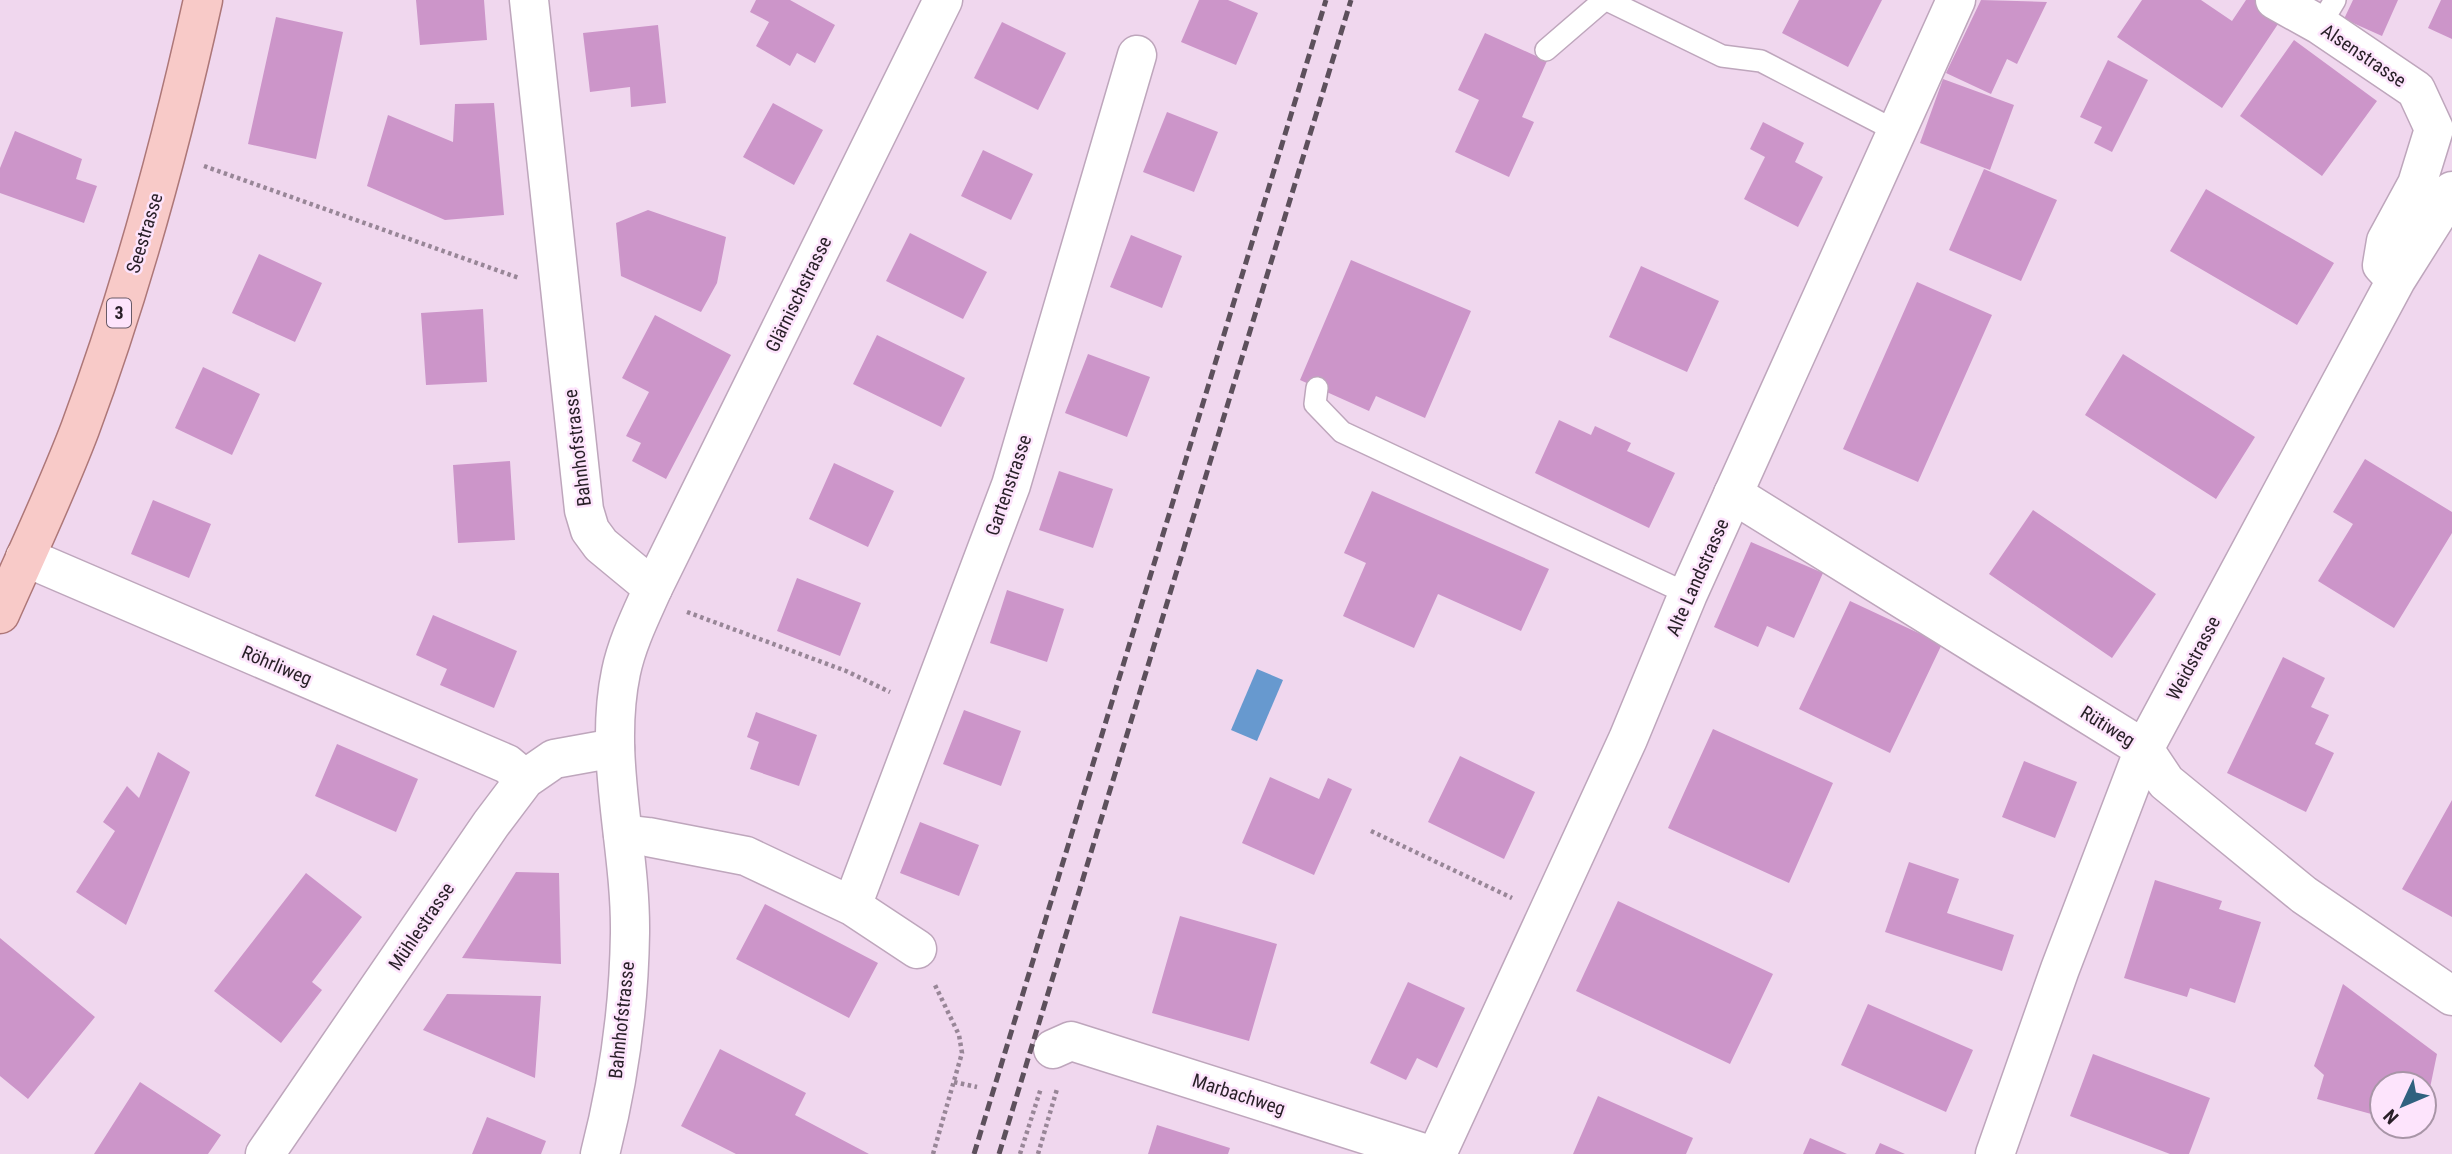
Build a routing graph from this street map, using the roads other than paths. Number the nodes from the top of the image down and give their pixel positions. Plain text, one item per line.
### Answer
1 (203, 0) edge
2 (529, 0) edge
3 (943, 0) edge
4 (1605, 0) edge
5 (1956, 0) edge
6 (2275, 0) edge
7 (2327, 13) edge
8 (1546, 50) dead end
9 (1137, 55) dead end
10 (1896, 131) junction
11 (2452, 191) edge
12 (2396, 280) junction
13 (1317, 388) dead end
14 (1733, 494) junction
15 (25, 557) junction
16 (653, 588) junction
17 (1688, 594) junction
18 (0, 614) edge
19 (615, 748) junction
20 (2144, 749) junction
21 (525, 779) junction
22 (623, 835) junction
23 (852, 906) junction
24 (917, 949) road end
25 (2452, 996) edge
26 (1062, 1045) road end
27 (265, 1154) edge
28 (600, 1154) edge
29 (1427, 1154) edge
30 (1437, 1154) edge
31 (1995, 1154) edge

1 - 15 main road, Seestrasse / 3
2 - 16 street, Bahnhofstrasse
3 - 16 street, Glärnischstrasse
4 - 8 lane
4 - 10 lane
5 - 10 street, Alte Landstrasse
6 - 7 street, Alsenstrasse
7 - 12 street, Alsenstrasse
9 - 23 street, Gartenstrasse
10 - 14 street, Alte Landstrasse
11 - 12 street, Weidstrasse
12 - 20 street, Weidstrasse
13 - 17 lane
14 - 17 street, Alte Landstrasse
14 - 20 street, Rütiweg
15 - 18 main road, Seestrasse / 3
15 - 21 street, Röhrliweg
16 - 19 street, Bahnhofstrasse
17 - 30 street, Alte Landstrasse
19 - 21 street, Mühlestrasse
19 - 22 street, Bahnhofstrasse
20 - 25 street, Rütiweg
20 - 31 street, Weidstrasse
21 - 27 street, Mühlestrasse
22 - 23 street
22 - 28 street, Bahnhofstrasse
23 - 24 street
26 - 29 street, Marbachweg

